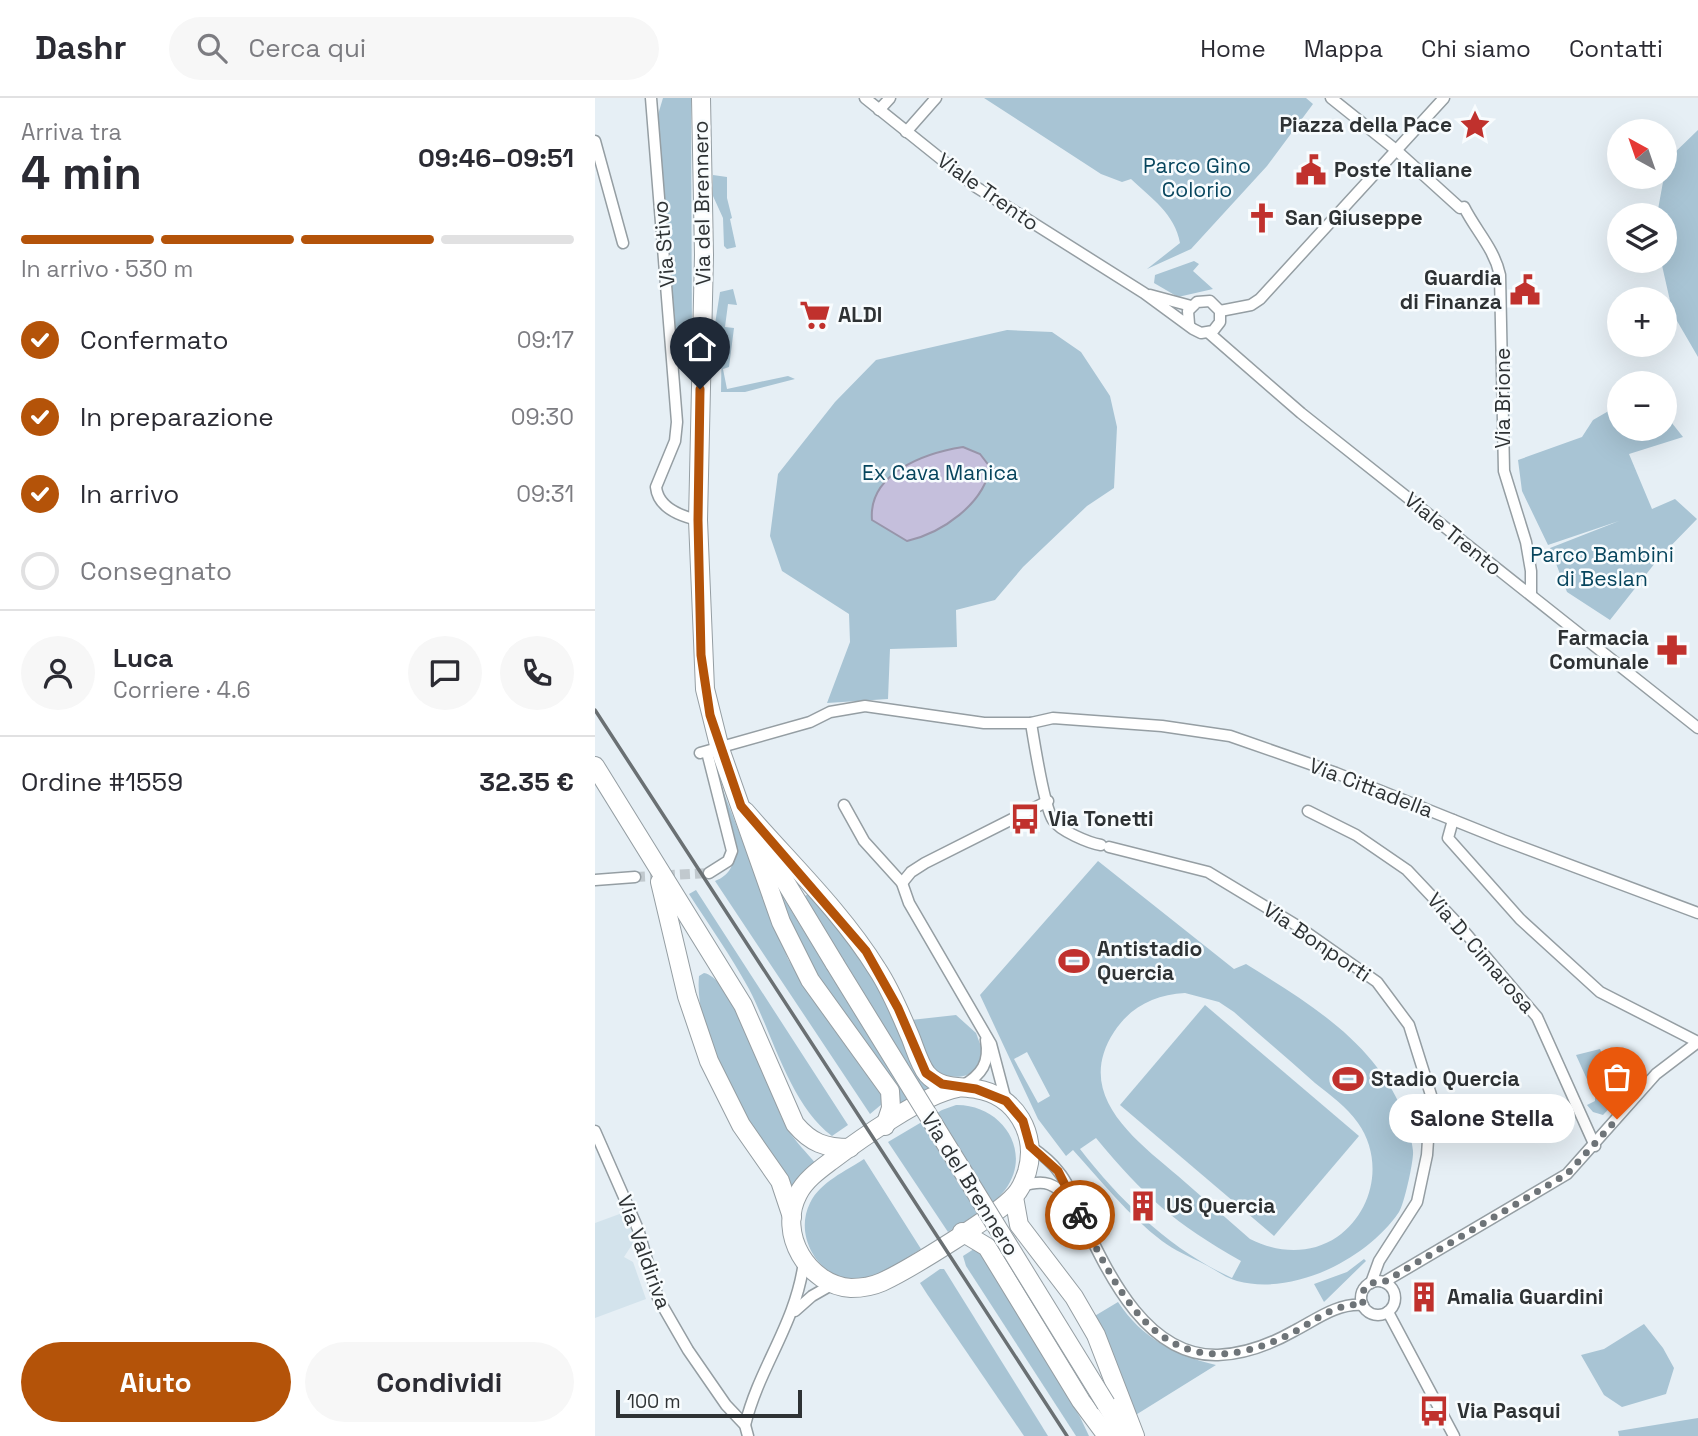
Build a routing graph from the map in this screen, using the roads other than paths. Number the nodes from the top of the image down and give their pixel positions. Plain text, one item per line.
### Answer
1 (651, 98) edge
2 (701, 98) edge
3 (865, 98) edge
4 (890, 98) edge
5 (936, 98) edge
6 (1331, 98) edge
7 (1444, 98) edge
8 (879, 110) junction
9 (906, 132) junction
10 (595, 141) edge
11 (1396, 150) junction
12 (623, 243) dead end
13 (1144, 293) junction
14 (1191, 306) junction
15 (1220, 311) junction
16 (1189, 324) junction
17 (1214, 329) junction
18 (698, 512) junction
19 (1531, 596) junction
20 (1031, 723) junction
21 (1698, 728) edge
22 (709, 751) junction
23 (595, 766) edge
24 (1048, 801) junction
25 (844, 805) dead end
26 (741, 806) junction
27 (1308, 811) dead end
28 (1453, 820) junction
29 (657, 868) junction
30 (709, 873) tunnel mouth
31 (635, 877) tunnel mouth
32 (595, 880) edge
33 (902, 883) junction
34 (1698, 914) edge
35 (985, 1034) junction
36 (1698, 1042) edge
37 (958, 1088) junction
38 (1006, 1101) junction
39 (885, 1126) junction
40 (595, 1131) edge
41 (1030, 1146) junction
42 (1595, 1146) junction
43 (850, 1148) junction
44 (1018, 1191) junction
45 (1079, 1212) junction
46 (792, 1217) junction
47 (962, 1232) junction
48 (804, 1262) junction
49 (1384, 1282) junction
50 (1371, 1283) junction
51 (833, 1284) junction
52 (1363, 1305) junction
53 (1388, 1312) junction
54 (793, 1313) junction
55 (746, 1431) edge
56 (1107, 1436) edge
57 (1125, 1436) edge
58 (1135, 1436) edge
59 (1454, 1436) edge

1 - 18 street, Via Stivo
2 - 18 main road, Via del Brennero
3 - 8 street, Viale Trento
4 - 8 street
5 - 9 street
6 - 11 street
7 - 11 street
8 - 9 street, Viale Trento
9 - 13 street, Viale Trento
10 - 12 street, Via Stivo
11 - 15 street
11 - 19 street, Via Brione
13 - 14 street, Viale Trento
13 - 16 street, Viale Trento
14 - 15 street, Viale Trento
14 - 16 street
15 - 17 street
16 - 17 street, Viale Trento
17 - 19 street, Viale Trento
18 - 22 main road, Via del Brennero
19 - 21 street, Viale Trento
20 - 22 street, Via Cittadella
20 - 24 street, Via Bonporti
20 - 28 street, Via Cittadella
22 - 26 main road, Via del Brennero
22 - 30 street
23 - 29 main road
24 - 33 street
24 - 50 street, Via Bonporti
25 - 33 street
26 - 37 main road
26 - 39 main road
26 - 57 main road, Via del Brennero, bridge
27 - 42 street, Via D. Cimarosa
28 - 34 street, Via Cittadella
28 - 36 street
29 - 43 main road
29 - 46 main road
31 - 32 street
33 - 35 street
35 - 37 street
35 - 38 street
36 - 42 street
37 - 38 main road
37 - 39 main road
38 - 41 main road
39 - 43 main road
40 - 55 street, Via Valdiriva
41 - 44 main road
41 - 45 street
42 - 49 street
43 - 46 main road
44 - 45 street
44 - 47 main road
44 - 58 main road
45 - 52 street
46 - 48 main road
47 - 51 main road
47 - 56 main road
48 - 51 main road
48 - 54 street
49 - 50 street
49 - 53 street
50 - 52 street
51 - 54 street
52 - 53 street
53 - 59 street
54 - 55 street

